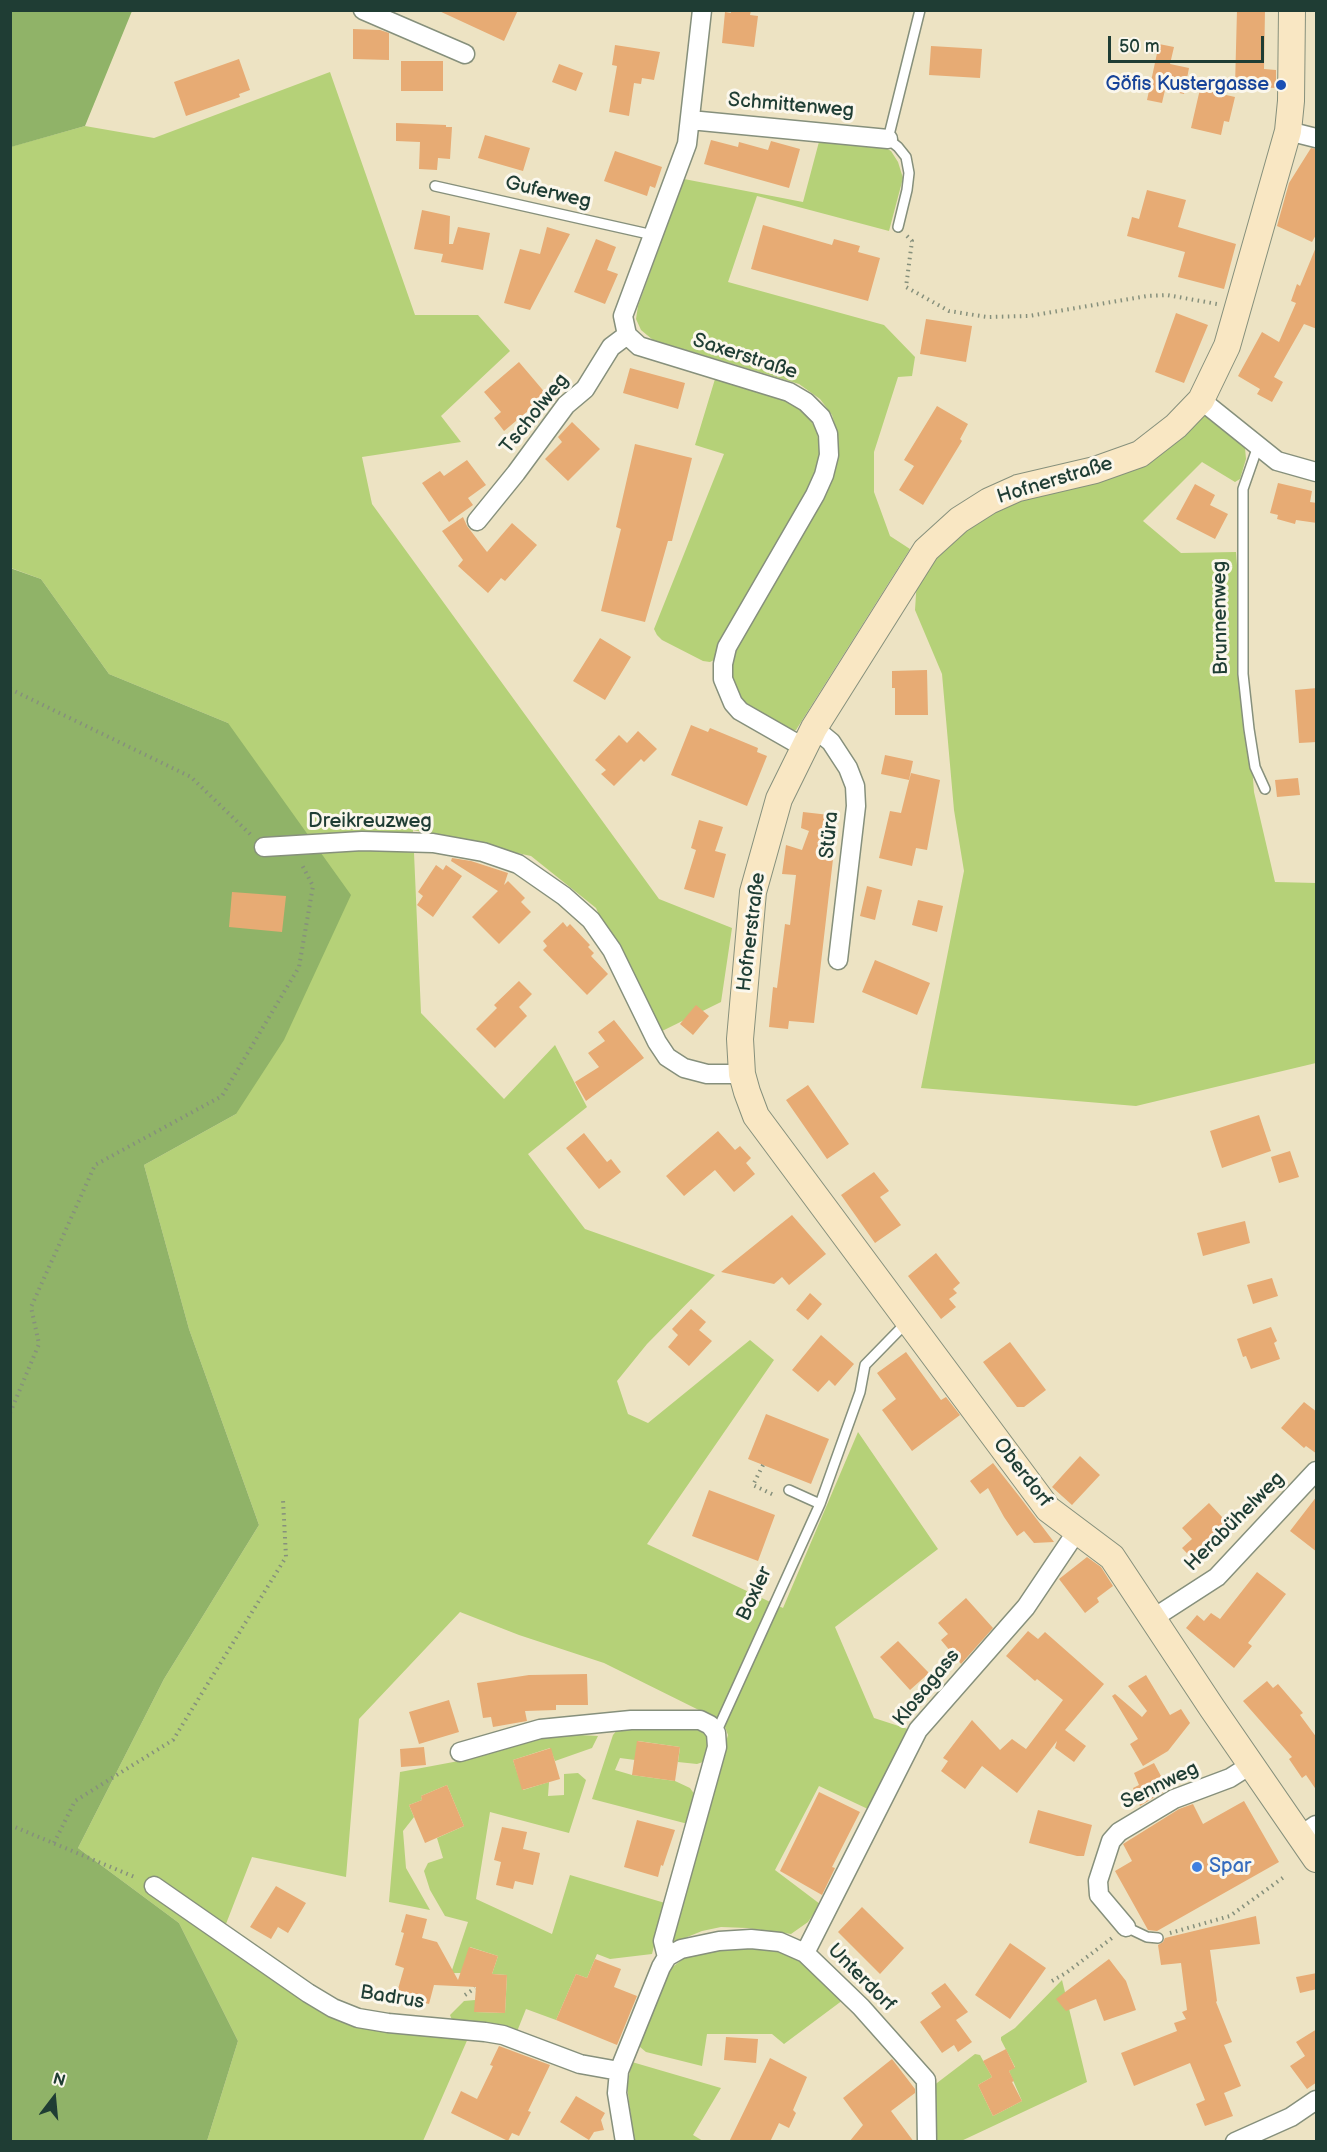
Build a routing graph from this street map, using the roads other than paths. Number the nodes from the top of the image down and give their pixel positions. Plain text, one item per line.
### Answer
1 (363, 10) edge
2 (702, 10) edge
3 (920, 10) edge
4 (1292, 10) edge
5 (465, 54) dead end
6 (690, 120) junction
7 (1288, 131) junction
8 (1317, 138) edge
9 (888, 139) junction
10 (435, 186) dead end
11 (898, 227) road end
12 (653, 235) junction
13 (627, 335) junction
14 (1201, 400) junction
15 (1258, 446) junction
16 (1317, 472) edge
17 (477, 521) dead end
18 (809, 737) junction
19 (1265, 789) dead end
20 (264, 847) road end
21 (838, 960) dead end
22 (742, 1074) junction
23 (908, 1321) junction
24 (1317, 1471) edge
25 (789, 1490) dead end
26 (820, 1504) junction
27 (1077, 1531) junction
28 (1152, 1619) junction
29 (716, 1733) junction
30 (460, 1752) dead end
31 (1252, 1764) junction
32 (1308, 1830) edge
33 (1317, 1859) edge
34 (154, 1886) road end
35 (1126, 1927) joint
36 (1158, 1938) road end
37 (805, 1953) junction
38 (667, 1957) junction
39 (619, 2071) junction
40 (1317, 2100) edge
41 (625, 2142) edge
42 (927, 2142) edge
43 (1235, 2142) edge

1 - 5 street
2 - 6 street
3 - 9 lane
4 - 7 main road, Hofnerstraße
6 - 9 street, Schmittenweg
6 - 12 street
7 - 8 street
7 - 14 main road, Hofnerstraße
9 - 11 lane
10 - 12 lane, Guferweg
12 - 13 street
13 - 17 street, Tscholweg
13 - 18 street, Saxerstraße
14 - 15 street
14 - 18 main road, Hofnerstraße
15 - 16 street
15 - 19 lane, Brunnenweg
18 - 21 street, Stüra
18 - 22 main road, Hofnerstraße
20 - 22 street, Dreikreuzweg
22 - 23 main road, Oberdorf
23 - 26 lane, Boxler
23 - 27 main road, Oberdorf
24 - 28 street, Herabühelweg
25 - 26 lane
26 - 29 lane, Boxler
27 - 28 main road, Oberdorf
27 - 37 street, Klosagass
28 - 31 main road, Oberdorf
29 - 30 street
29 - 38 street, Boxler
31 - 32 main road, Oberdorf
31 - 35 street, Sennweg
32 - 33 main road, Oberdorf
34 - 39 street, Badrus
35 - 36 lane, Sennweg
37 - 38 street, Unterdorf
37 - 42 street, Unterdorf
38 - 39 street
39 - 41 street
40 - 43 street

